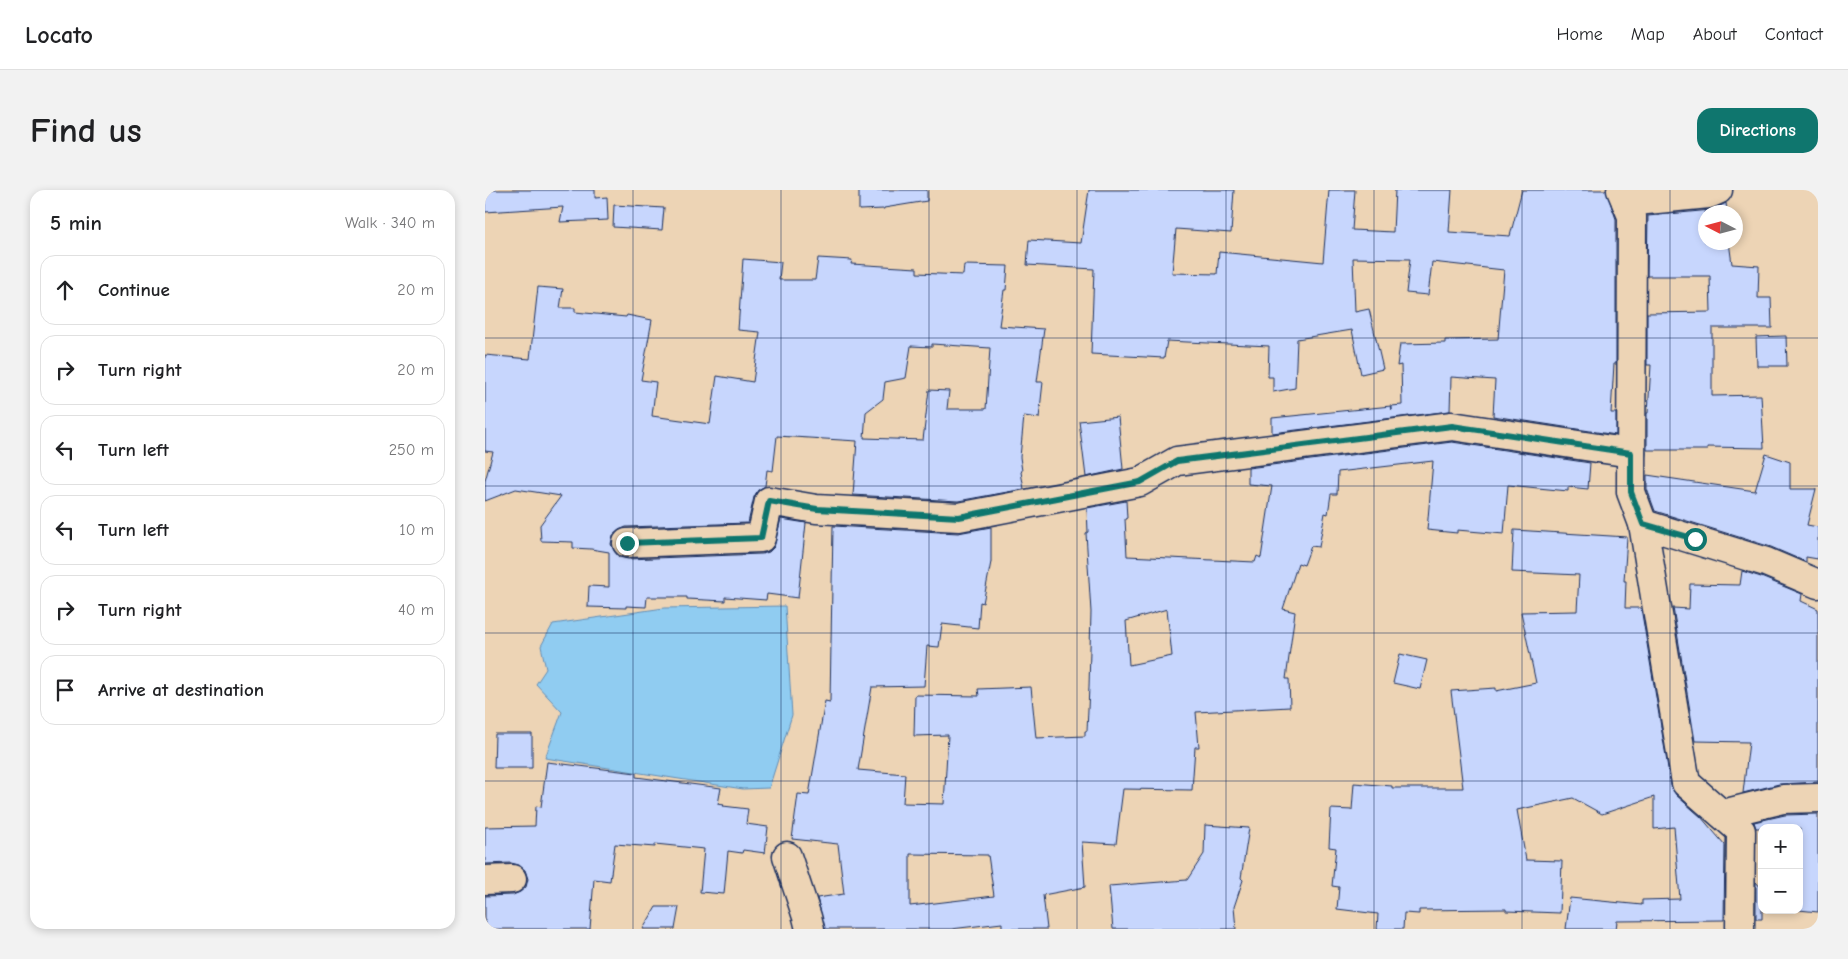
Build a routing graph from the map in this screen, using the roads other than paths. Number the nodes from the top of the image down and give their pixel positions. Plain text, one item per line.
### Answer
1 (1718, 190) edge
2 (1624, 196) edge
3 (1631, 453) junction
4 (1643, 524) junction
5 (627, 543) dead end
6 (1818, 584) edge
7 (1818, 798) edge
8 (1722, 814) junction
9 (787, 856) dead end
10 (485, 880) edge
11 (512, 880) dead end
12 (810, 929) edge
13 (1740, 929) edge

1 - 2 street
2 - 3 street
3 - 4 street
3 - 5 street
4 - 6 street
4 - 8 street
7 - 8 street
8 - 13 street
9 - 12 street
10 - 11 street

